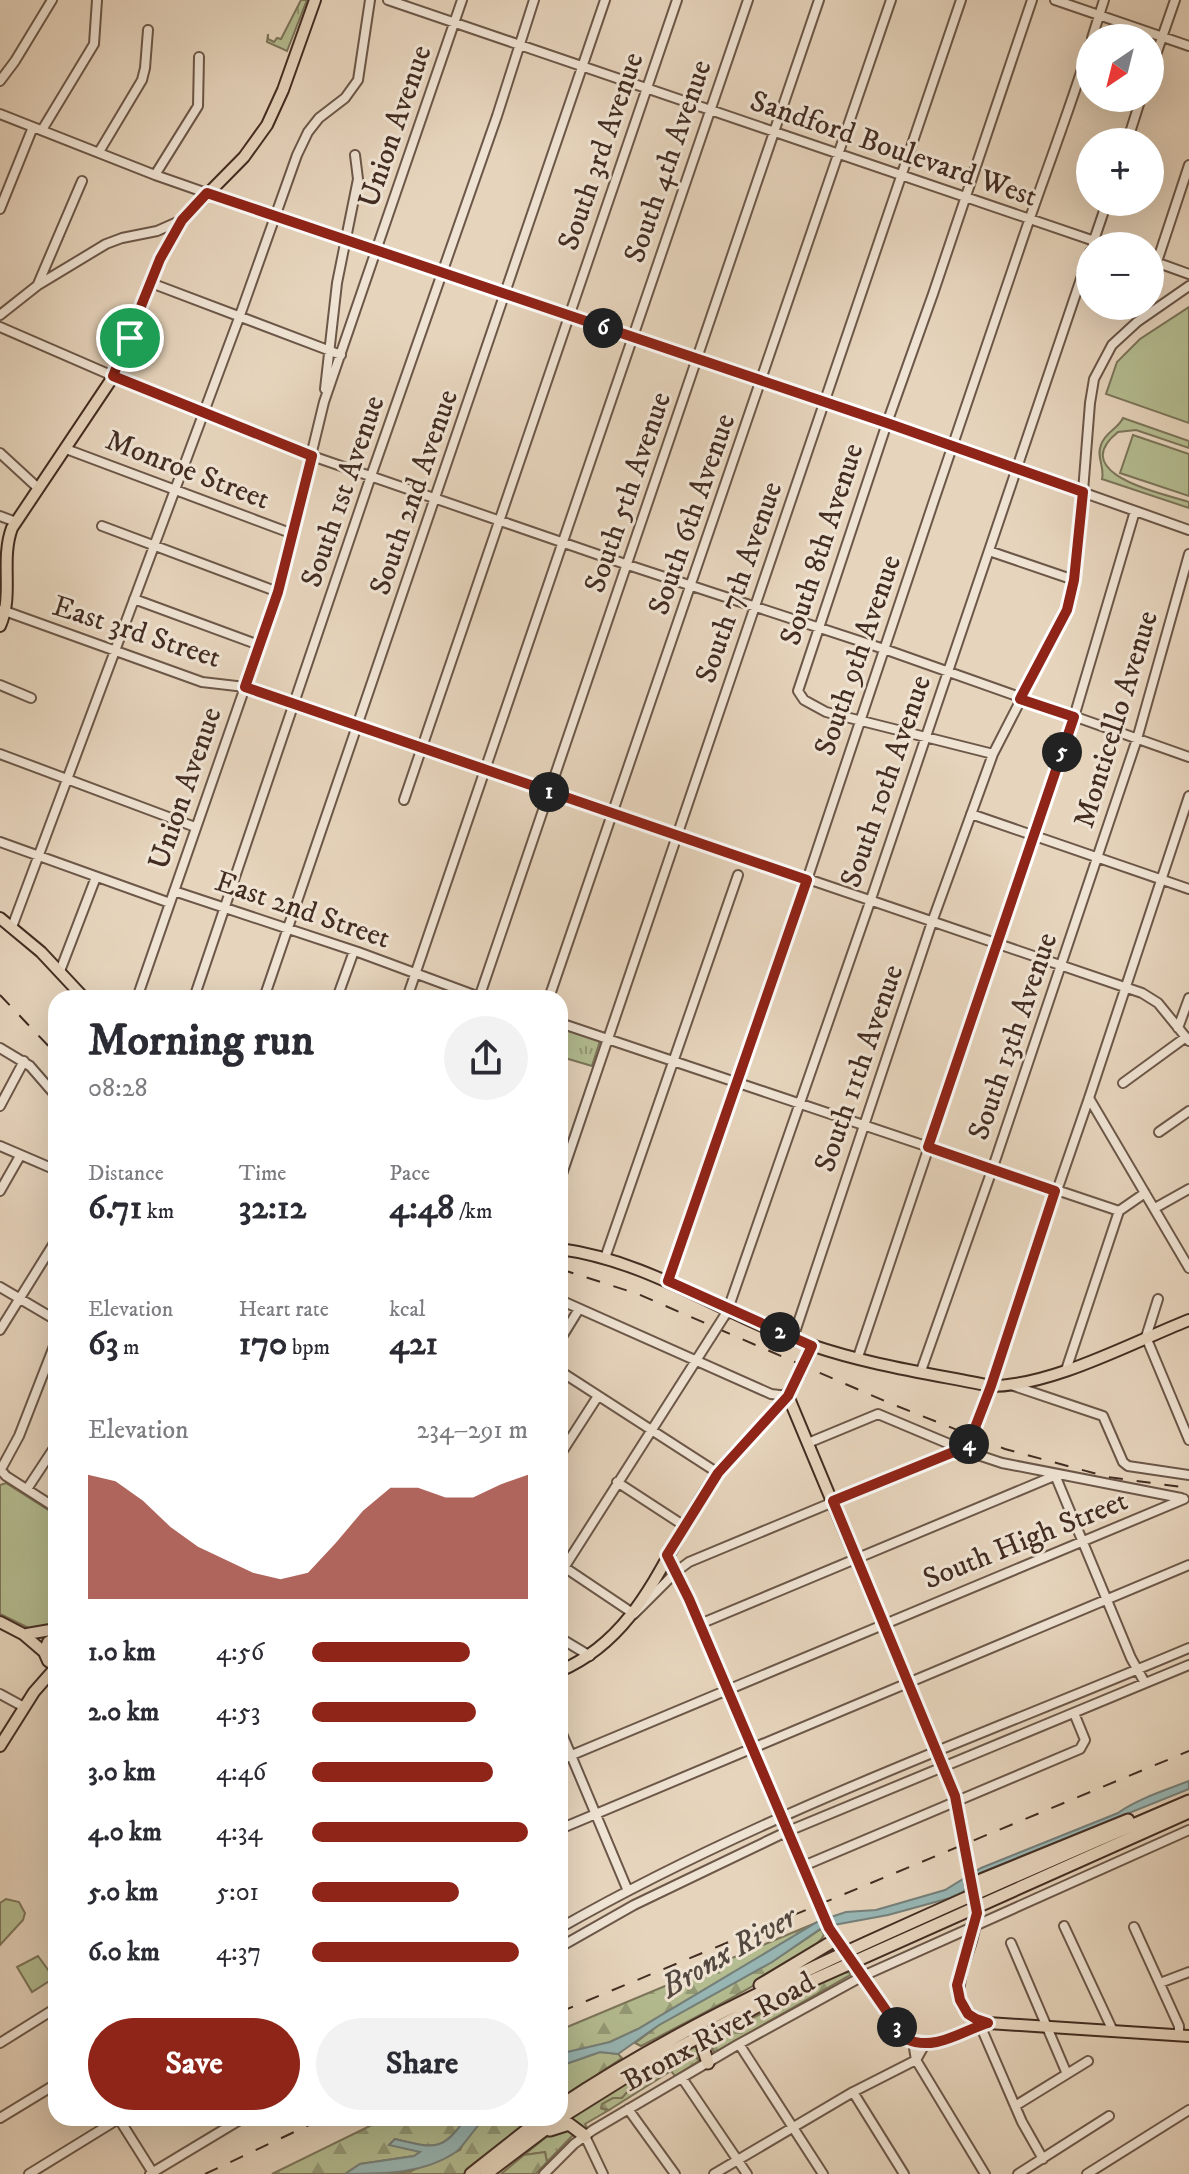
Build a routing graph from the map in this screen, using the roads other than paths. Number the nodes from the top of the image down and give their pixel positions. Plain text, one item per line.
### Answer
1 (52, 0) edge
2 (97, 0) edge
3 (315, 0) edge
4 (370, 0) edge
5 (388, 0) edge
6 (462, 0) edge
7 (534, 0) edge
8 (605, 0) edge
9 (677, 0) edge
10 (748, 0) edge
11 (819, 0) edge
12 (891, 0) edge
13 (961, 0) edge
14 (1032, 0) edge
15 (1055, 0) edge
16 (1104, 0) edge
17 (1175, 0) edge
18 (1099, 15) junction
19 (454, 23) junction
20 (1096, 24) edge
21 (1125, 24) edge
22 (148, 30) dead end
23 (1164, 31) edge
24 (1164, 38) edge
25 (518, 45) junction
26 (1189, 46) edge
27 (199, 57) dead end
28 (582, 67) junction
29 (0, 81) edge
30 (646, 89) junction
31 (1076, 90) edge
32 (710, 110) junction
33 (0, 114) edge
34 (37, 128) junction
35 (774, 132) junction
36 (99, 152) junction
37 (838, 154) junction
38 (355, 155) dead end
39 (1189, 165) edge
40 (155, 175) junction
41 (902, 176) junction
42 (82, 181) dead end
43 (207, 193) junction
44 (965, 197) junction
45 (0, 209) edge
46 (275, 217) junction
47 (1029, 219) junction
48 (182, 220) junction
49 (1164, 232) edge
50 (1076, 239) edge
51 (347, 242) junction
52 (377, 253) junction
53 (1164, 265) edge
54 (441, 274) junction
55 (1189, 274) edge
56 (151, 283) junction
57 (38, 285) junction
58 (1189, 286) edge
59 (1076, 293) edge
60 (505, 295) junction
61 (0, 315) edge
62 (569, 317) junction
63 (239, 318) junction
64 (1137, 322) joint
65 (0, 327) edge
66 (631, 338) junction
67 (328, 350) junction
68 (341, 355) junction
69 (697, 360) junction
70 (113, 376) junction
71 (761, 382) junction
72 (324, 402) junction
73 (825, 403) junction
74 (204, 413) junction
75 (887, 423) junction
76 (953, 446) junction
77 (66, 449) junction
78 (0, 453) edge
79 (312, 456) junction
80 (1016, 468) junction
81 (371, 476) junction
82 (38, 488) junction
83 (175, 489) junction
84 (1083, 492) junction
85 (436, 499) junction
86 (1135, 511) junction
87 (0, 516) edge
88 (500, 521) junction
89 (16, 522) junction
90 (102, 526) dead end
91 (1189, 530) edge
92 (293, 534) junction
93 (564, 543) junction
94 (154, 546) junction
95 (989, 551) junction
96 (1189, 554) edge
97 (628, 565) junction
98 (1074, 580) junction
99 (691, 586) junction
100 (278, 592) junction
101 (134, 599) junction
102 (756, 607) junction
103 (3, 611) edge
104 (0, 626) edge
105 (820, 628) junction
106 (259, 645) junction
107 (884, 649) junction
108 (114, 652) junction
109 (948, 672) junction
110 (0, 685) edge
111 (245, 687) junction
112 (31, 698) dead end
113 (1020, 699) junction
114 (294, 705) junction
115 (1074, 717) junction
116 (860, 721) junction
117 (358, 726) junction
118 (925, 737) junction
119 (1137, 739) junction
120 (422, 748) junction
121 (0, 754) edge
122 (993, 754) junction
123 (1189, 757) edge
124 (487, 770) junction
125 (67, 779) junction
126 (550, 792) junction
127 (1189, 796) edge
128 (404, 800) dead end
129 (613, 814) junction
130 (971, 814) junction
131 (195, 827) junction
132 (678, 836) junction
133 (1033, 836) junction
134 (0, 842) edge
135 (39, 857) junction
136 (1097, 858) junction
137 (738, 875) dead end
138 (96, 877) junction
139 (807, 880) junction
140 (1161, 880) junction
141 (1189, 889) edge
142 (174, 891) junction
143 (1084, 897) joint
144 (870, 902) junction
145 (170, 903) junction
146 (225, 908) junction
147 (0, 918) edge
148 (932, 922) junction
149 (12, 927) junction
150 (287, 929) junction
151 (996, 944) junction
152 (354, 951) junction
153 (1060, 965) junction
154 (60, 971) junction
155 (416, 973) junction
156 (1126, 987) junction
157 (77, 990) edge
158 (140, 990) edge
159 (197, 990) edge
160 (267, 990) edge
161 (340, 990) edge
162 (410, 990) edge
163 (460, 990) edge
164 (484, 990) edge
165 (552, 990) edge
166 (1189, 998) edge
167 (568, 1026) edge
168 (1178, 1028) junction
169 (1187, 1039) edge
170 (608, 1040) junction
171 (0, 1048) edge
172 (24, 1061) junction
173 (672, 1061) junction
174 (737, 1083) junction
175 (1123, 1083) dead end
176 (48, 1087) edge
177 (1089, 1098) junction
178 (799, 1104) junction
179 (0, 1106) edge
180 (1189, 1111) edge
181 (863, 1126) junction
182 (1159, 1132) dead end
183 (0, 1146) edge
184 (928, 1147) junction
185 (20, 1156) junction
186 (568, 1157) edge
187 (48, 1167) edge
188 (992, 1170) junction
189 (1189, 1189) edge
190 (0, 1191) edge
191 (1055, 1191) junction
192 (1145, 1193) junction
193 (1155, 1208) junction
194 (1119, 1211) junction
195 (568, 1251) edge
196 (48, 1253) edge
197 (605, 1258) junction
198 (1189, 1268) edge
199 (668, 1281) junction
200 (0, 1287) edge
201 (20, 1298) junction
202 (1158, 1299) dead end
203 (568, 1304) edge
204 (579, 1309) junction
205 (48, 1315) edge
206 (725, 1316) junction
207 (1189, 1320) edge
208 (568, 1327) edge
209 (0, 1330) edge
210 (1146, 1337) junction
211 (793, 1338) junction
212 (811, 1350) junction
213 (858, 1357) junction
214 (695, 1360) junction
215 (48, 1362) edge
216 (1066, 1370) junction
217 (921, 1371) junction
218 (568, 1376) edge
219 (991, 1386) junction
220 (1014, 1386) junction
221 (598, 1396) junction
222 (788, 1396) junction
223 (651, 1430) junction
224 (1189, 1440) edge
225 (568, 1443) edge
226 (808, 1443) junction
227 (967, 1449) junction
228 (48, 1457) edge
229 (0, 1470) edge
230 (718, 1473) junction
231 (1055, 1475) junction
232 (1189, 1475) edge
233 (617, 1482) junction
234 (27, 1489) junction
235 (1186, 1499) edge
236 (833, 1501) junction
237 (48, 1503) edge
238 (683, 1525) junction
239 (1082, 1541) junction
240 (667, 1555) junction
241 (857, 1559) junction
242 (568, 1560) edge
243 (1189, 1565) edge
244 (677, 1571) junction
245 (568, 1574) edge
246 (1107, 1599) junction
247 (634, 1614) junction
248 (0, 1622) edge
249 (884, 1623) junction
250 (700, 1624) junction
251 (25, 1634) junction
252 (48, 1635) edge
253 (568, 1643) edge
254 (48, 1648) edge
255 (1189, 1648) edge
256 (45, 1655) junction
257 (590, 1656) junction
258 (48, 1658) edge
259 (1189, 1665) edge
260 (568, 1667) edge
261 (1137, 1670) junction
262 (48, 1675) edge
263 (908, 1682) junction
264 (48, 1683) edge
265 (1145, 1683) junction
266 (727, 1690) junction
267 (0, 1694) edge
268 (32, 1694) junction
269 (24, 1707) junction
270 (1074, 1713) junction
271 (0, 1746) edge
272 (751, 1747) junction
273 (568, 1749) edge
274 (938, 1751) junction
275 (571, 1756) junction
276 (568, 1757) edge
277 (945, 1767) junction
278 (1189, 1800) edge
279 (956, 1802) junction
280 (1189, 1812) edge
281 (595, 1814) junction
282 (780, 1817) junction
283 (568, 1826) edge
284 (1189, 1830) edge
285 (786, 1832) junction
286 (801, 1867) junction
287 (970, 1878) junction
288 (628, 1891) junction
289 (568, 1924) edge
290 (1064, 1926) dead end
291 (974, 1927) junction
292 (1134, 1927) dead end
293 (836, 1940) junction
294 (568, 1942) edge
295 (1011, 1943) dead end
296 (1189, 1972) edge
297 (863, 1976) junction
298 (1160, 1983) junction
299 (734, 2012) junction
300 (48, 2014) edge
301 (984, 2024) junction
302 (1047, 2026) junction
303 (1113, 2031) junction
304 (1184, 2036) edge
305 (913, 2042) junction
306 (0, 2043) edge
307 (739, 2044) junction
308 (925, 2044) junction
309 (916, 2060) junction
310 (1088, 2061) dead end
311 (708, 2063) junction
312 (1067, 2074) junction
313 (682, 2078) junction
314 (48, 2089) edge
315 (853, 2092) junction
316 (568, 2101) edge
317 (1015, 2106) junction
318 (628, 2109) junction
319 (1189, 2110) edge
320 (568, 2113) edge
321 (1109, 2116) dead end
322 (0, 2118) edge
323 (568, 2124) edge
324 (107, 2126) edge
325 (125, 2126) edge
326 (230, 2126) edge
327 (532, 2126) edge
328 (549, 2126) edge
329 (564, 2126) edge
330 (793, 2127) junction
331 (585, 2136) junction
332 (532, 2138) junction
333 (1043, 2159) junction
334 (737, 2160) junction
335 (151, 2173) edge
336 (29, 2174) edge
337 (471, 2174) edge
338 (486, 2174) edge
339 (544, 2174) edge
340 (603, 2174) edge
341 (675, 2174) edge
342 (714, 2174) edge
343 (747, 2174) edge
344 (823, 2174) edge
345 (904, 2174) edge
346 (985, 2174) edge
347 (1018, 2174) edge
348 (1087, 2174) edge

1 - 29 street
2 - 34 street
3 - 43 main road
4 - 46 street
5 - 19 street, Sandford Boulevard West
6 - 19 street, Union Avenue
7 - 25 street, South 1st Avenue
8 - 28 street, South 2nd Avenue
9 - 30 street, South 3rd Avenue
10 - 32 street, South 4th Avenue
11 - 35 street, South 5th Avenue
12 - 37 street, South 6th Avenue
13 - 41 street, South 7th Avenue
14 - 44 street, South 8th Avenue
15 - 18 street
16 - 18 street
17 - 23 street
18 - 20 street
18 - 21 street
19 - 25 street, Sandford Boulevard West
19 - 52 street, Union Avenue
22 - 36 street
24 - 26 street
25 - 28 street, Sandford Boulevard West
25 - 54 street, South 1st Avenue
27 - 40 street
28 - 30 street, Sandford Boulevard West
28 - 60 street, South 2nd Avenue
30 - 32 street, Sandford Boulevard West
30 - 62 street, South 3rd Avenue
31 - 47 street, South 9th Avenue
32 - 35 street, Sandford Boulevard West
32 - 66 street, South 4th Avenue
33 - 34 street
34 - 36 street
34 - 45 street
35 - 37 street, Sandford Boulevard West
35 - 69 street, South 5th Avenue
36 - 40 street
37 - 41 street, Sandford Boulevard West
37 - 71 street, South 6th Avenue
38 - 51 street
39 - 49 street
40 - 43 street
41 - 44 street, Sandford Boulevard West
41 - 73 street, South 7th Avenue
42 - 57 street
43 - 46 street
43 - 48 main road
44 - 47 street, Sandford Boulevard West
44 - 75 street, South 8th Avenue
46 - 51 street
46 - 63 street
47 - 50 street, Sandford Boulevard West
47 - 76 street, South 9th Avenue
48 - 56 main road
48 - 57 street
51 - 52 street
51 - 67 street
52 - 54 street
52 - 68 street, Union Avenue
53 - 55 street
54 - 60 street
54 - 81 street, South 1st Avenue
56 - 63 street
56 - 70 main road
57 - 61 street
58 - 64 street
59 - 80 street, South 10th Avenue
60 - 62 street
60 - 85 street, South 2nd Avenue
62 - 66 street
62 - 88 street, South 3rd Avenue
63 - 67 street
63 - 74 street
64 - 84 street, South 11th Avenue
65 - 70 street
66 - 69 street
66 - 93 street, South 4th Avenue
67 - 68 street
67 - 72 street
68 - 72 street, Union Avenue
69 - 71 street
69 - 97 street, South 5th Avenue
70 - 74 street
70 - 77 main road
71 - 73 street
71 - 99 street, South 6th Avenue
72 - 79 street, Union Avenue
73 - 75 street
73 - 102 street, South 7th Avenue
74 - 79 street
74 - 83 street
75 - 76 street
75 - 105 street, South 8th Avenue
76 - 80 street
76 - 107 street, South 9th Avenue
77 - 82 main road
77 - 83 street, Monroe Street
78 - 82 street
79 - 81 street
79 - 92 street, Union Avenue
80 - 84 street
80 - 95 street, South 10th Avenue
81 - 85 street
81 - 114 street, South 1st Avenue
82 - 89 main road
83 - 92 street, Monroe Street
83 - 94 street
84 - 86 street
84 - 98 street, South 11th Avenue
85 - 88 street
85 - 117 street, South 2nd Avenue
86 - 91 street
86 - 115 street
87 - 89 street
88 - 93 street
88 - 120 street
89 - 103 main road
90 - 94 street
92 - 100 street, Union Avenue
93 - 97 street
93 - 124 street
94 - 100 street
94 - 101 street
95 - 98 street
95 - 109 street, South 10th Avenue
96 - 119 street, Monticello Avenue
97 - 99 street
97 - 126 street, South 5th Avenue
98 - 113 street, South 11th Avenue
99 - 102 street
99 - 129 street, South 6th Avenue
100 - 106 street, Union Avenue
101 - 106 street
101 - 108 street
102 - 105 street
102 - 132 street, South 7th Avenue
103 - 104 main road
103 - 108 street, East 3rd Street
105 - 107 street
105 - 116 street, South 8th Avenue
106 - 111 street, Union Avenue
107 - 109 street
107 - 116 street, South 9th Avenue
108 - 111 street, East 3rd Street
108 - 125 street
109 - 113 street
109 - 118 street, South 10th Avenue
110 - 112 street
111 - 114 street, East 3rd Street
111 - 131 street, Union Avenue
113 - 115 street
113 - 122 street, South 11th Avenue
114 - 117 street, East 3rd Street
114 - 146 street, South 1st Avenue
115 - 119 street
115 - 133 street
116 - 118 street
116 - 139 street, South 9th Avenue
117 - 120 street, East 3rd Street
117 - 150 street, South 2nd Avenue
118 - 122 street
118 - 144 street, South 10th Avenue
119 - 123 street
119 - 136 street, Monticello Avenue
120 - 124 street, East 3rd Street
120 - 128 street
121 - 125 street
122 - 130 street, South 11th Avenue
124 - 126 street, East 3rd Street
124 - 155 street
125 - 131 street
125 - 135 street
126 - 129 street, East 3rd Street
126 - 164 street, South 5th Avenue
127 - 140 street
129 - 132 street, East 3rd Street
129 - 165 street, South 6th Avenue
130 - 133 street
130 - 148 street, South 11th Avenue
131 - 142 street, Union Avenue
132 - 139 street, East 3rd Street
132 - 170 street, South 7th Avenue
133 - 136 street
133 - 151 street
134 - 135 street
135 - 138 street
135 - 149 street
136 - 140 street
136 - 143 street, Monticello Avenue
137 - 173 street
138 - 145 street
138 - 154 street
139 - 144 street, East 3rd Street
139 - 174 street, South 9th Avenue
140 - 141 street
140 - 156 street
142 - 145 street, Union Avenue
142 - 146 street, East 2nd Street
143 - 153 street, South 13th Avenue
144 - 148 street, East 3rd Street
144 - 178 street, South 10th Avenue
145 - 158 street, Union Avenue
146 - 150 street, East 2nd Street
146 - 159 street, South 1st Avenue
147 - 149 main road
148 - 151 street, East 3rd Street
148 - 181 street, South 11th Avenue
149 - 154 main road
150 - 152 street, East 2nd Street
150 - 160 street, South 2nd Avenue
151 - 153 street, East 3rd Street
151 - 184 street
152 - 155 street, East 2nd Street
152 - 161 street
153 - 156 street, East 3rd Street
153 - 188 street, South 13th Avenue
154 - 157 main road
155 - 162 street
155 - 163 street, East 2nd Street
156 - 168 street, East 3rd Street
156 - 177 street
166 - 168 street
167 - 170 street
168 - 169 street
169 - 175 street
170 - 173 street
170 - 186 street, South 7th Avenue
171 - 172 street
172 - 176 street
172 - 179 street
173 - 174 street
173 - 197 street
174 - 178 street
174 - 199 street, South 9th Avenue
177 - 191 street
177 - 192 street
178 - 181 street
178 - 206 street, South 10th Avenue
180 - 182 street
181 - 184 street
181 - 211 street, South 11th Avenue
183 - 185 street
184 - 188 street
184 - 213 street
185 - 187 street
185 - 190 street
188 - 191 street
188 - 217 street, South 13th Avenue
189 - 193 street
191 - 194 street
191 - 219 street
192 - 193 street
192 - 194 street
193 - 198 street
194 - 216 street
195 - 197 main road
196 - 201 street
197 - 199 main road
199 - 206 main road
200 - 201 street
201 - 205 street
201 - 209 street
202 - 210 street
203 - 204 street
204 - 208 street
204 - 214 street
206 - 211 main road
206 - 214 street, South 10th Avenue, bridge
207 - 210 main road
210 - 216 main road
210 - 224 street
211 - 212 main road
212 - 213 main road
212 - 222 main road, bridge
213 - 217 main road
214 - 222 street
214 - 223 street, South 10th Avenue
215 - 229 street
216 - 220 main road
217 - 219 main road
218 - 221 street
219 - 220 main road
219 - 227 street, bridge
220 - 232 street
221 - 223 street
221 - 225 street
222 - 226 main road
222 - 230 main road
223 - 230 street
223 - 233 street, South 10th Avenue
226 - 227 street
226 - 236 main road
227 - 231 street
227 - 236 street
228 - 234 street
229 - 234 street
230 - 238 main road
231 - 235 street
231 - 239 street
231 - 241 street
233 - 238 street
233 - 242 street, South 10th Avenue
234 - 237 street
235 - 239 street, South High Street
236 - 241 main road
236 - 244 street
238 - 240 main road
239 - 246 street
239 - 249 street, South High Street
240 - 244 street
240 - 247 main road
241 - 249 main road
241 - 250 street
243 - 246 street
244 - 247 street
244 - 250 street
245 - 247 street
246 - 261 street
246 - 263 street
247 - 257 main road
248 - 251 main road
249 - 263 main road
249 - 266 street, South High Street
250 - 266 street
251 - 252 main road
251 - 256 main road
253 - 257 street
254 - 256 main road
255 - 261 street
256 - 258 main road
256 - 268 main road
257 - 260 main road
259 - 265 street
261 - 265 street
261 - 274 street
262 - 268 main road
263 - 272 street
263 - 274 main road
264 - 268 main road
265 - 270 street
266 - 272 street
266 - 275 street, South High Street
267 - 269 street
268 - 269 main road
269 - 271 main road
270 - 277 street
270 - 279 street
272 - 281 street
272 - 282 street
273 - 275 street
274 - 277 main road
274 - 282 street
275 - 276 street, South High Street
275 - 281 street
277 - 279 main road
277 - 285 street
278 - 287 highway
278 - 299 highway
279 - 286 street
279 - 287 main road
280 - 299 highway
281 - 283 street
281 - 288 street
282 - 285 street
282 - 288 street
284 - 291 street, Bronx River Road
285 - 286 street
285 - 294 street
286 - 293 street
287 - 291 main road, bridge
288 - 289 street
290 - 303 street
291 - 297 street, Bronx River Road
291 - 301 main road
292 - 298 street
293 - 297 street, bridge
293 - 299 highway
295 - 302 street
296 - 298 street
297 - 305 street
297 - 307 street, Bronx River Road
298 - 304 street
299 - 311 highway
299 - 316 highway
299 - 320 highway
300 - 306 street
301 - 302 main road
301 - 308 street
301 - 317 street
302 - 303 main road
302 - 312 street
303 - 304 main road
305 - 308 street
305 - 309 street
307 - 311 street, Bronx River Road
307 - 330 street
308 - 309 street
309 - 315 street
309 - 346 street
310 - 312 street
311 - 313 street, Bronx River Road
312 - 317 street
313 - 318 street, Bronx River Road
313 - 334 street
314 - 322 street
315 - 330 street
315 - 345 street
317 - 333 street
318 - 331 street, Bronx River Road
318 - 341 street
319 - 348 street
321 - 333 street
323 - 331 highway
324 - 336 street
325 - 335 street
326 - 335 street
327 - 337 highway
328 - 332 highway
329 - 332 highway
330 - 334 street
330 - 344 street
331 - 339 street, Bronx River Road
331 - 340 street
332 - 338 highway
333 - 347 street
334 - 342 street
334 - 343 street

